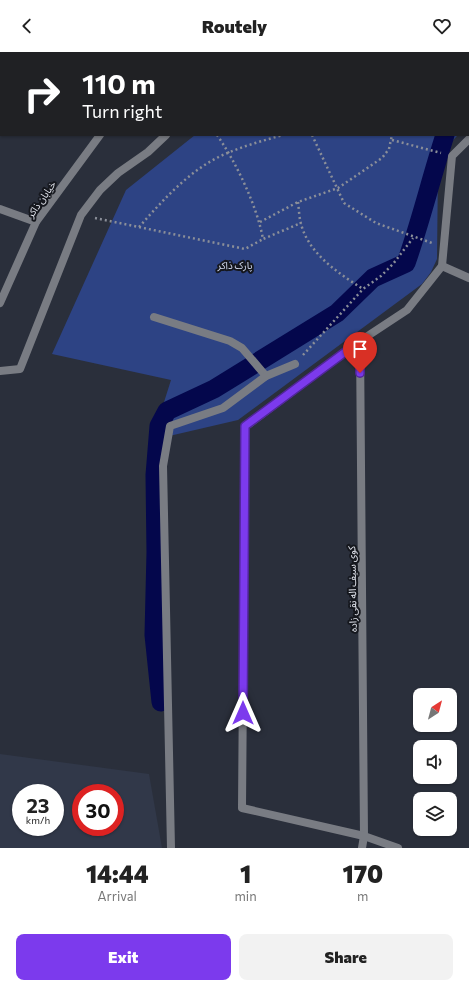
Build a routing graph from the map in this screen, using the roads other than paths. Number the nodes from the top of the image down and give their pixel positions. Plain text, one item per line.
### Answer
1 (99, 136) edge
2 (165, 136) edge
3 (469, 139) edge
4 (0, 209) edge
5 (36, 222) junction
6 (442, 266) junction
7 (469, 278) edge
8 (0, 303) edge
9 (154, 317) dead end
10 (360, 341) junction
11 (295, 364) road end
12 (0, 371) edge
13 (266, 376) junction
14 (364, 836) junction
15 (173, 848) edge
16 (362, 848) edge
17 (398, 848) edge

1 - 5 street, خیابان ذاکر
2 - 12 street
3 - 6 street
4 - 5 street
5 - 8 street, خیابان ذاکر
6 - 7 street
6 - 10 street
9 - 13 street
10 - 14 street, کوی سیف اله نقی زاده
10 - 14 street
11 - 13 street
13 - 15 street
14 - 16 street, کوی سیف اله نقی زاده
14 - 17 street

